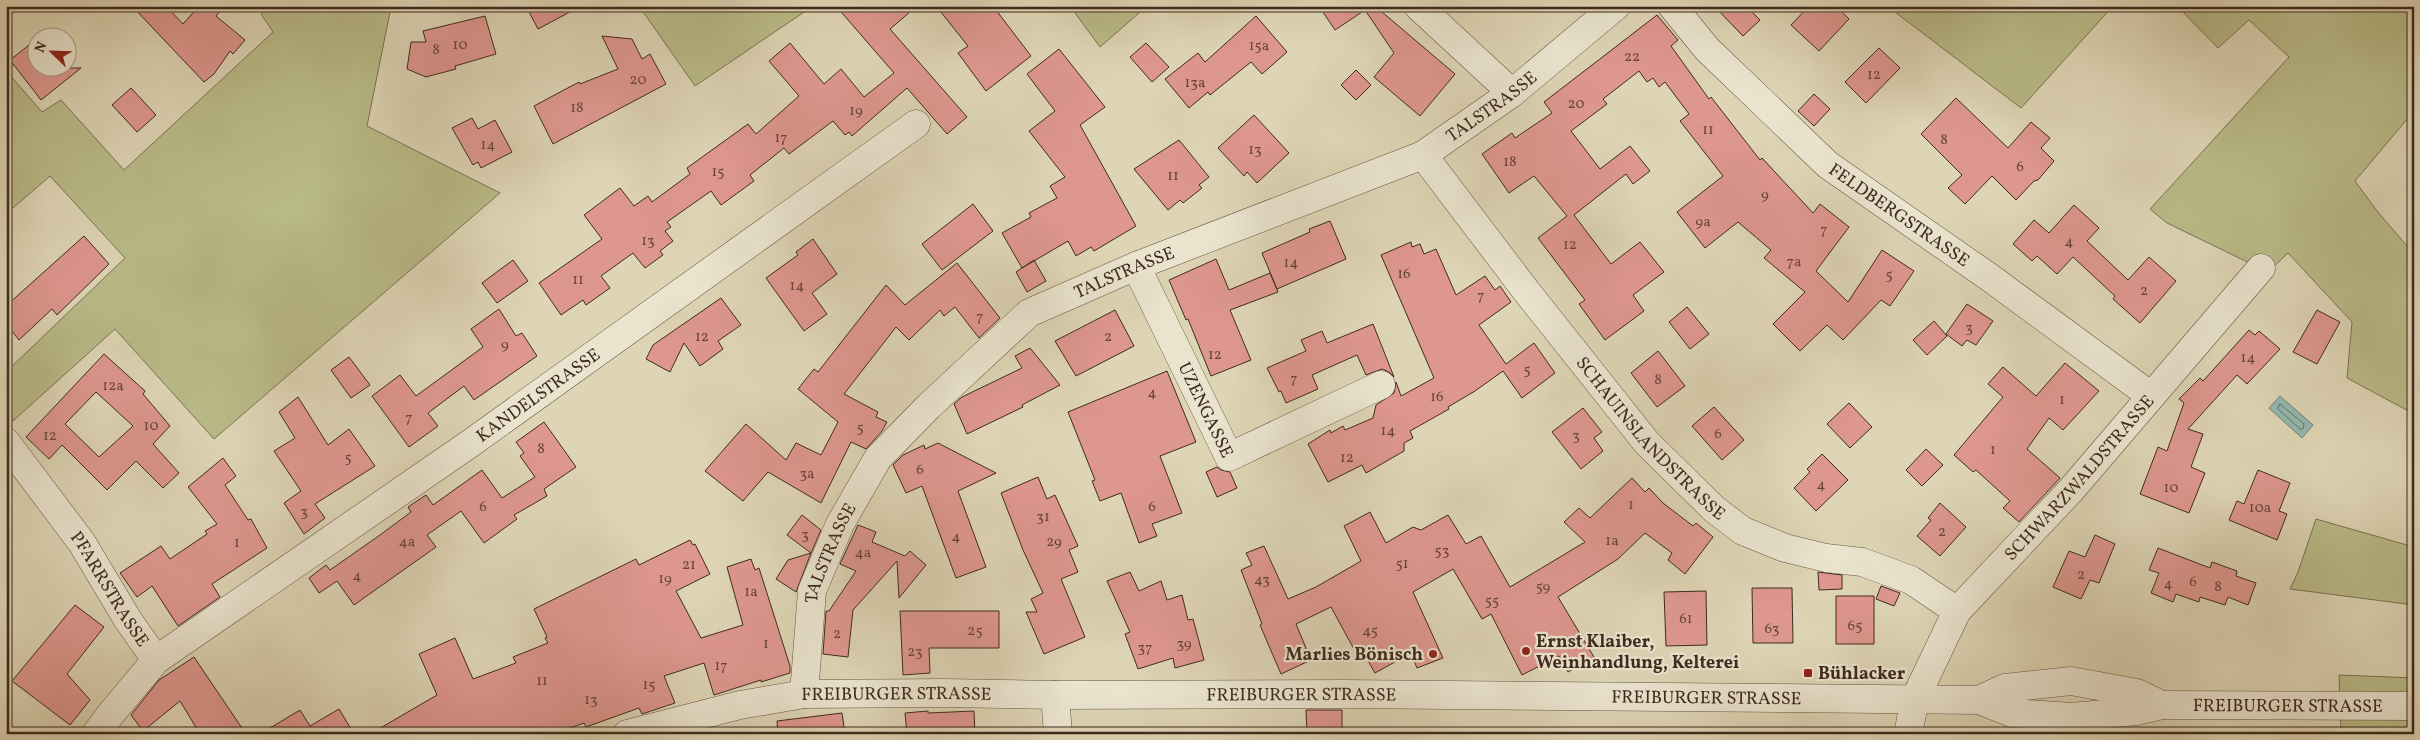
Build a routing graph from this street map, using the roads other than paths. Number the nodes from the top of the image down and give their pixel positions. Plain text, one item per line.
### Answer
1 (1418, 6) edge
2 (1616, 6) edge
3 (1672, 6) edge
4 (1512, 92) junction
5 (916, 124) dead end
6 (1423, 155) junction
7 (1136, 266) junction
8 (2261, 268) dead end
9 (1381, 385) dead end
10 (2151, 396) junction
11 (6, 442) edge
12 (1957, 611) junction
13 (156, 660) junction
14 (804, 694) junction
15 (1055, 695) junction
16 (1915, 700) junction
17 (1979, 700) junction
18 (2162, 705) junction
19 (2414, 706) edge
20 (96, 734) edge
21 (627, 734) edge
22 (1058, 734) edge
23 (1908, 734) edge

1 - 4 street
2 - 4 street, TALSTRASSE
3 - 10 street, FELDBERGSTRASSE
4 - 6 street, TALSTRASSE
5 - 13 street, KANDELSTRASSE
6 - 7 street, TALSTRASSE
6 - 12 street, SCHAUINSLANDSTRASSE
7 - 9 street, UZENGASSE
7 - 14 street, TALSTRASSE
8 - 10 street, SCHWARZWALDSTRASSE
10 - 12 street, SCHWARZWALDSTRASSE
11 - 13 street, PFARRSTRASSE
12 - 16 street, SCHWARZWALDSTRASSE
13 - 20 street, PFARRSTRASSE
14 - 15 street, FREIBURGER STRASSE
14 - 21 street, FREIBURGER STRASSE
15 - 16 street, FREIBURGER STRASSE
15 - 22 street
16 - 17 street, FREIBURGER STRASSE
16 - 23 street, SCHWARZWALDSTRASSE
17 - 18 street, FREIBURGER STRASSE
17 - 18 street, FREIBURGER STRASSE
18 - 19 street, FREIBURGER STRASSE

